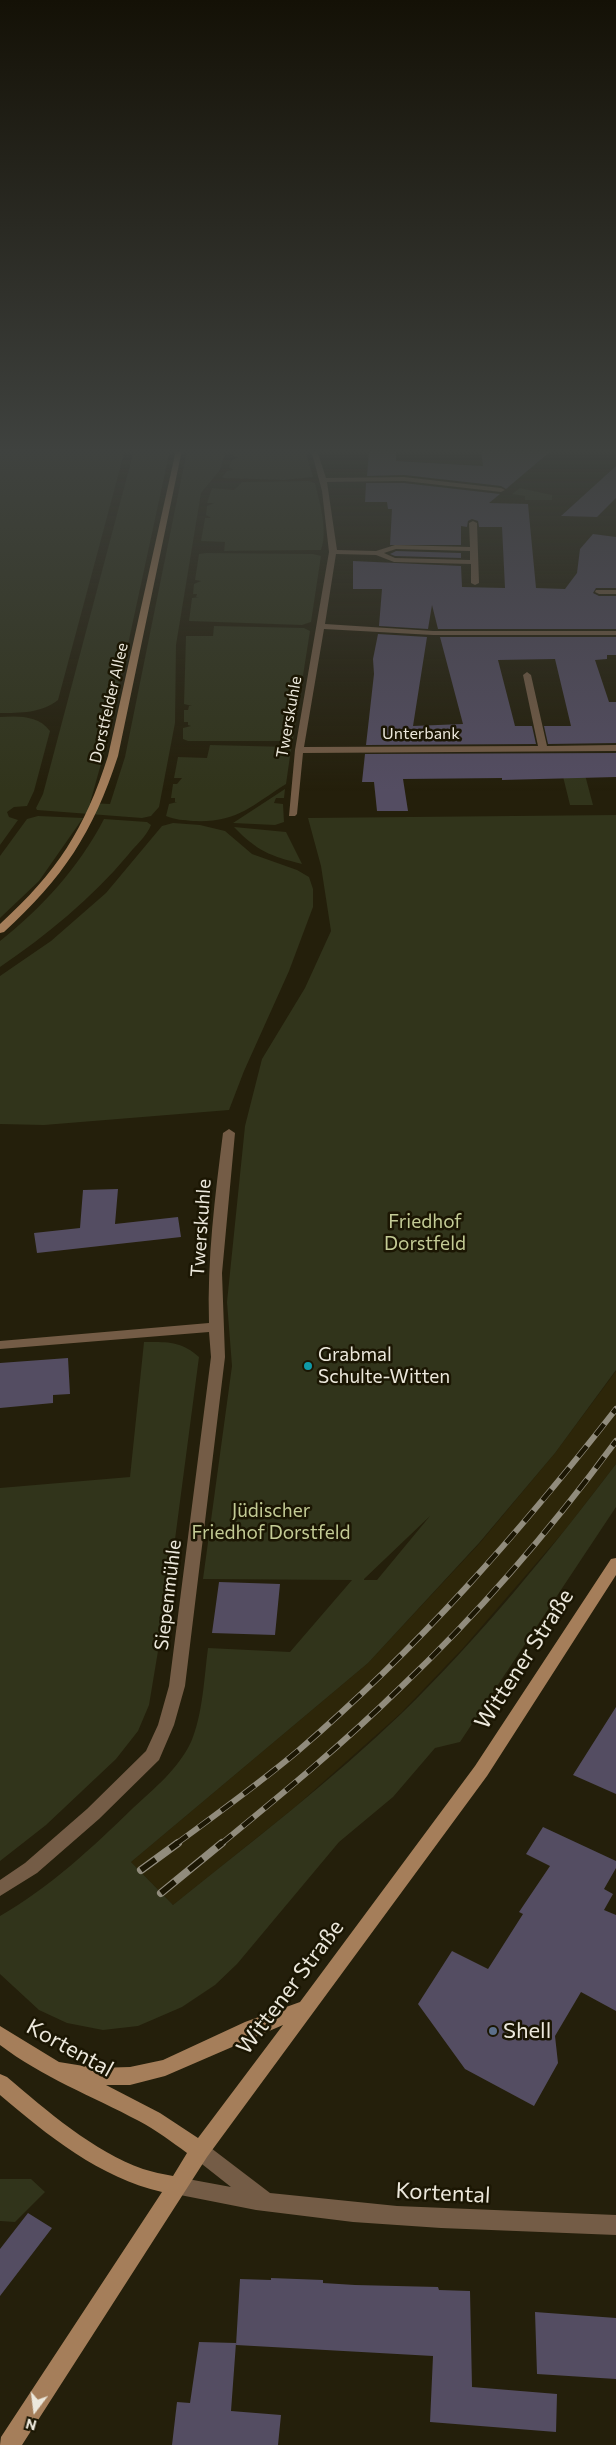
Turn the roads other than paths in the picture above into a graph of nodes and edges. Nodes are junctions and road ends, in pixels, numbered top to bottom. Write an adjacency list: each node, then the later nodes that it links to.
1 (154, 564): 14 (main road, Dorstfelder Allee)
2 (331, 564): 7 (street, Twerskuhle)
3 (475, 564): 4 (street)
4 (475, 583)
5 (599, 592): 6 (street)
6 (616, 592)
7 (322, 626): 8 (street); 12 (street, Twerskuhle)
8 (616, 633)
9 (527, 675): 11 (street)
10 (616, 748): 11 (street, Unterbank)
11 (543, 749): 12 (street, Unterbank)
12 (299, 750): 13 (street, Twerskuhle)
13 (292, 814)
14 (0, 930)
15 (229, 1133): 16 (street, Twerskuhle)
16 (214, 1327): 17 (street); 19 (street, Siepenmühle)
17 (0, 1345)
18 (616, 1563): 20 (main road, Wittener Straße)
19 (0, 1889)
20 (306, 2008): 22 (main road); 24 (main road, Wittener Straße)
21 (0, 2034): 22 (main road, Kortental)
22 (54, 2070): 24 (main road, Kortental)
23 (0, 2083): 25 (main road, Kortental)
24 (200, 2151): 25 (main road, Wittener Straße); 26 (street, Kortental)
25 (177, 2186): 26 (street, Kortental); 28 (main road, Wittener Straße)
26 (267, 2202): 27 (street, Kortental)
27 (616, 2225)
28 (9, 2445)

